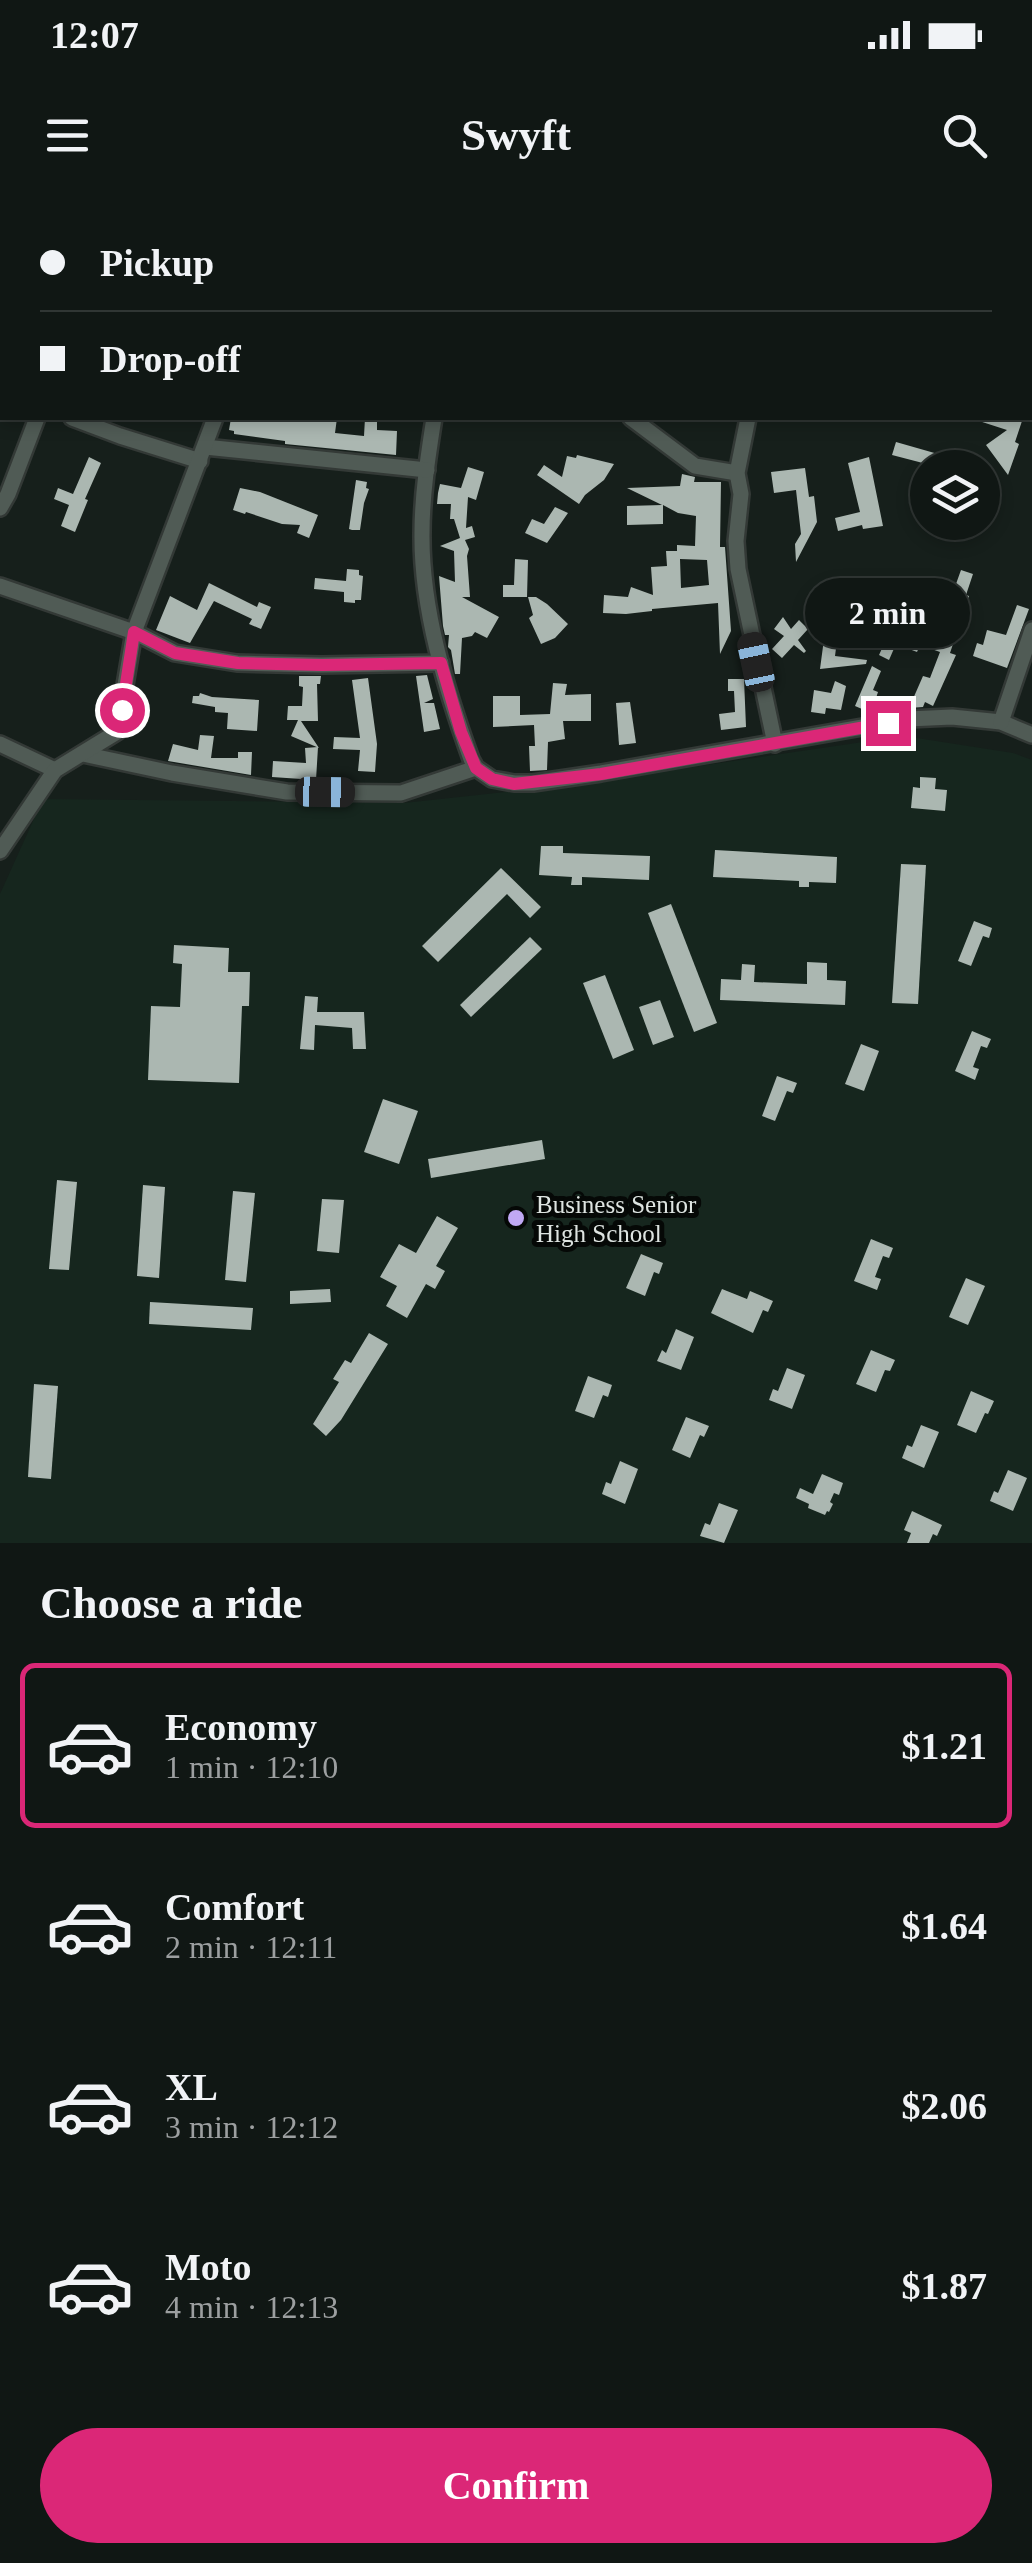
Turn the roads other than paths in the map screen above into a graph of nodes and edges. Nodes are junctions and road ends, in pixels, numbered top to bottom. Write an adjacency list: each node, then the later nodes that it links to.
1 (37, 420): 10 (street)
2 (77, 420): 7 (street)
3 (214, 420): 7 (street)
4 (434, 420): 8 (street)
5 (634, 420): 9 (street)
6 (748, 420): 9 (street)
7 (202, 454): 8 (street); 13 (street)
8 (426, 470): 14 (street)
9 (738, 473): 18 (street)
10 (0, 508)
11 (0, 586): 13 (street)
12 (1032, 630): 15 (street)
13 (134, 632): 14 (street); 19 (street)
14 (441, 663): 20 (street)
15 (1000, 722): 16 (street); 18 (street)
16 (1032, 734)
17 (0, 744): 21 (street)
18 (775, 744): 20 (street)
19 (82, 754): 20 (street); 21 (street)
20 (476, 768)
21 (55, 770): 22 (street)
22 (0, 851)

